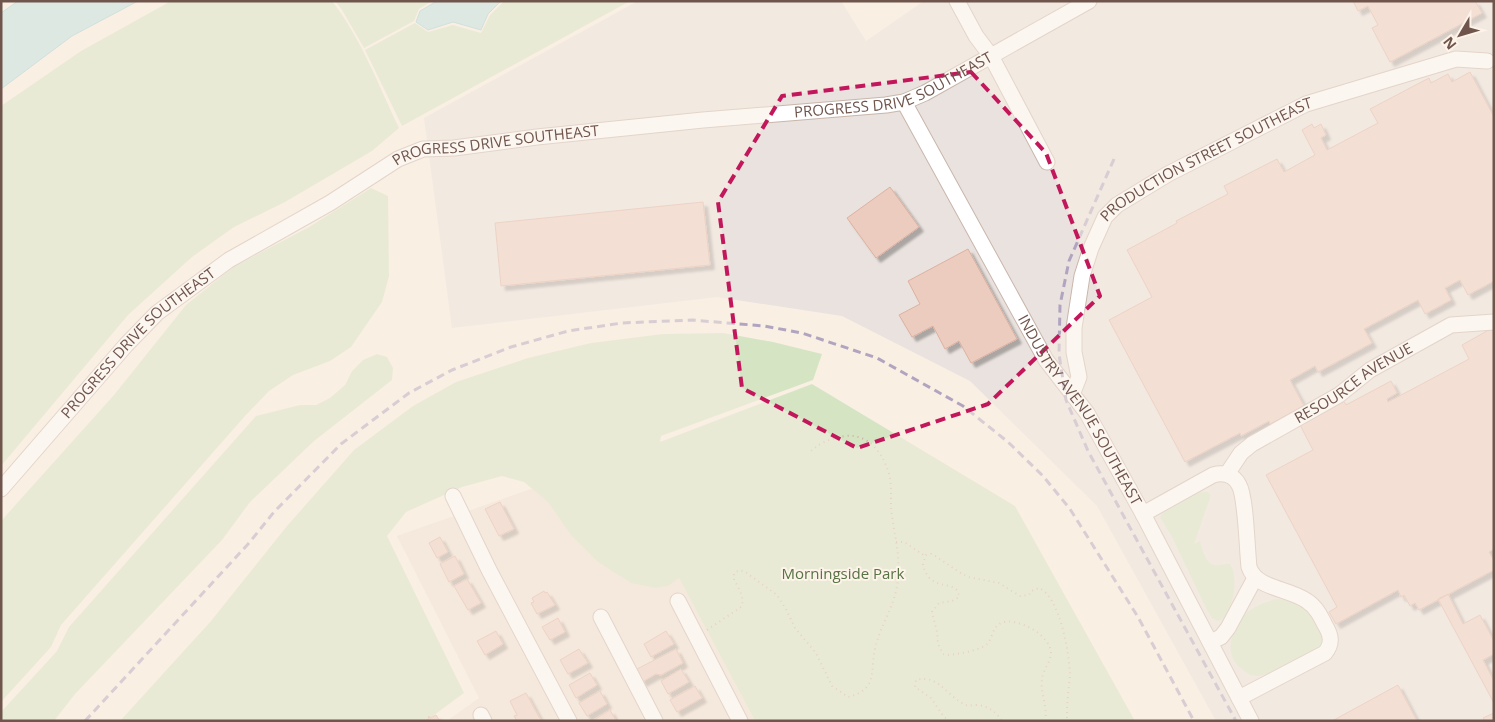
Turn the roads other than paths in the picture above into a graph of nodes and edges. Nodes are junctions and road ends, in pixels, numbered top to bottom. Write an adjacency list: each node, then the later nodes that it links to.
1 (957, 1): 3 (street)
2 (1089, 1): 3 (street, PROGRESS DRIVE SOUTHEAST)
3 (992, 56): 5 (street, PROGRESS DRIVE SOUTHEAST); 6 (street)
4 (1492, 63): 8 (street, PRODUCTION STREET SOUTHEAST)
5 (904, 102): 8 (street, INDUSTRY AVENUE SOUTHEAST); 10 (street, PROGRESS DRIVE SOUTHEAST)
6 (1047, 162)
7 (1494, 322): 9 (street, RESOURCE AVENUE)
8 (1072, 395): 12 (street, INDUSTRY AVENUE SOUTHEAST)
9 (1228, 474): 12 (street); 13 (street)
10 (1, 489)
11 (453, 496): 18 (street)
12 (1143, 514): 16 (street, INDUSTRY AVENUE SOUTHEAST)
13 (1255, 578): 16 (street); 17 (street)
14 (678, 601): 20 (street)
15 (601, 617): 19 (street)
16 (1210, 642): 17 (street, INDUSTRY AVENUE SOUTHEAST)
17 (1240, 698): 21 (street, INDUSTRY AVENUE SOUTHEAST)
18 (569, 721)
19 (655, 721)
20 (740, 721)
21 (1251, 721)

